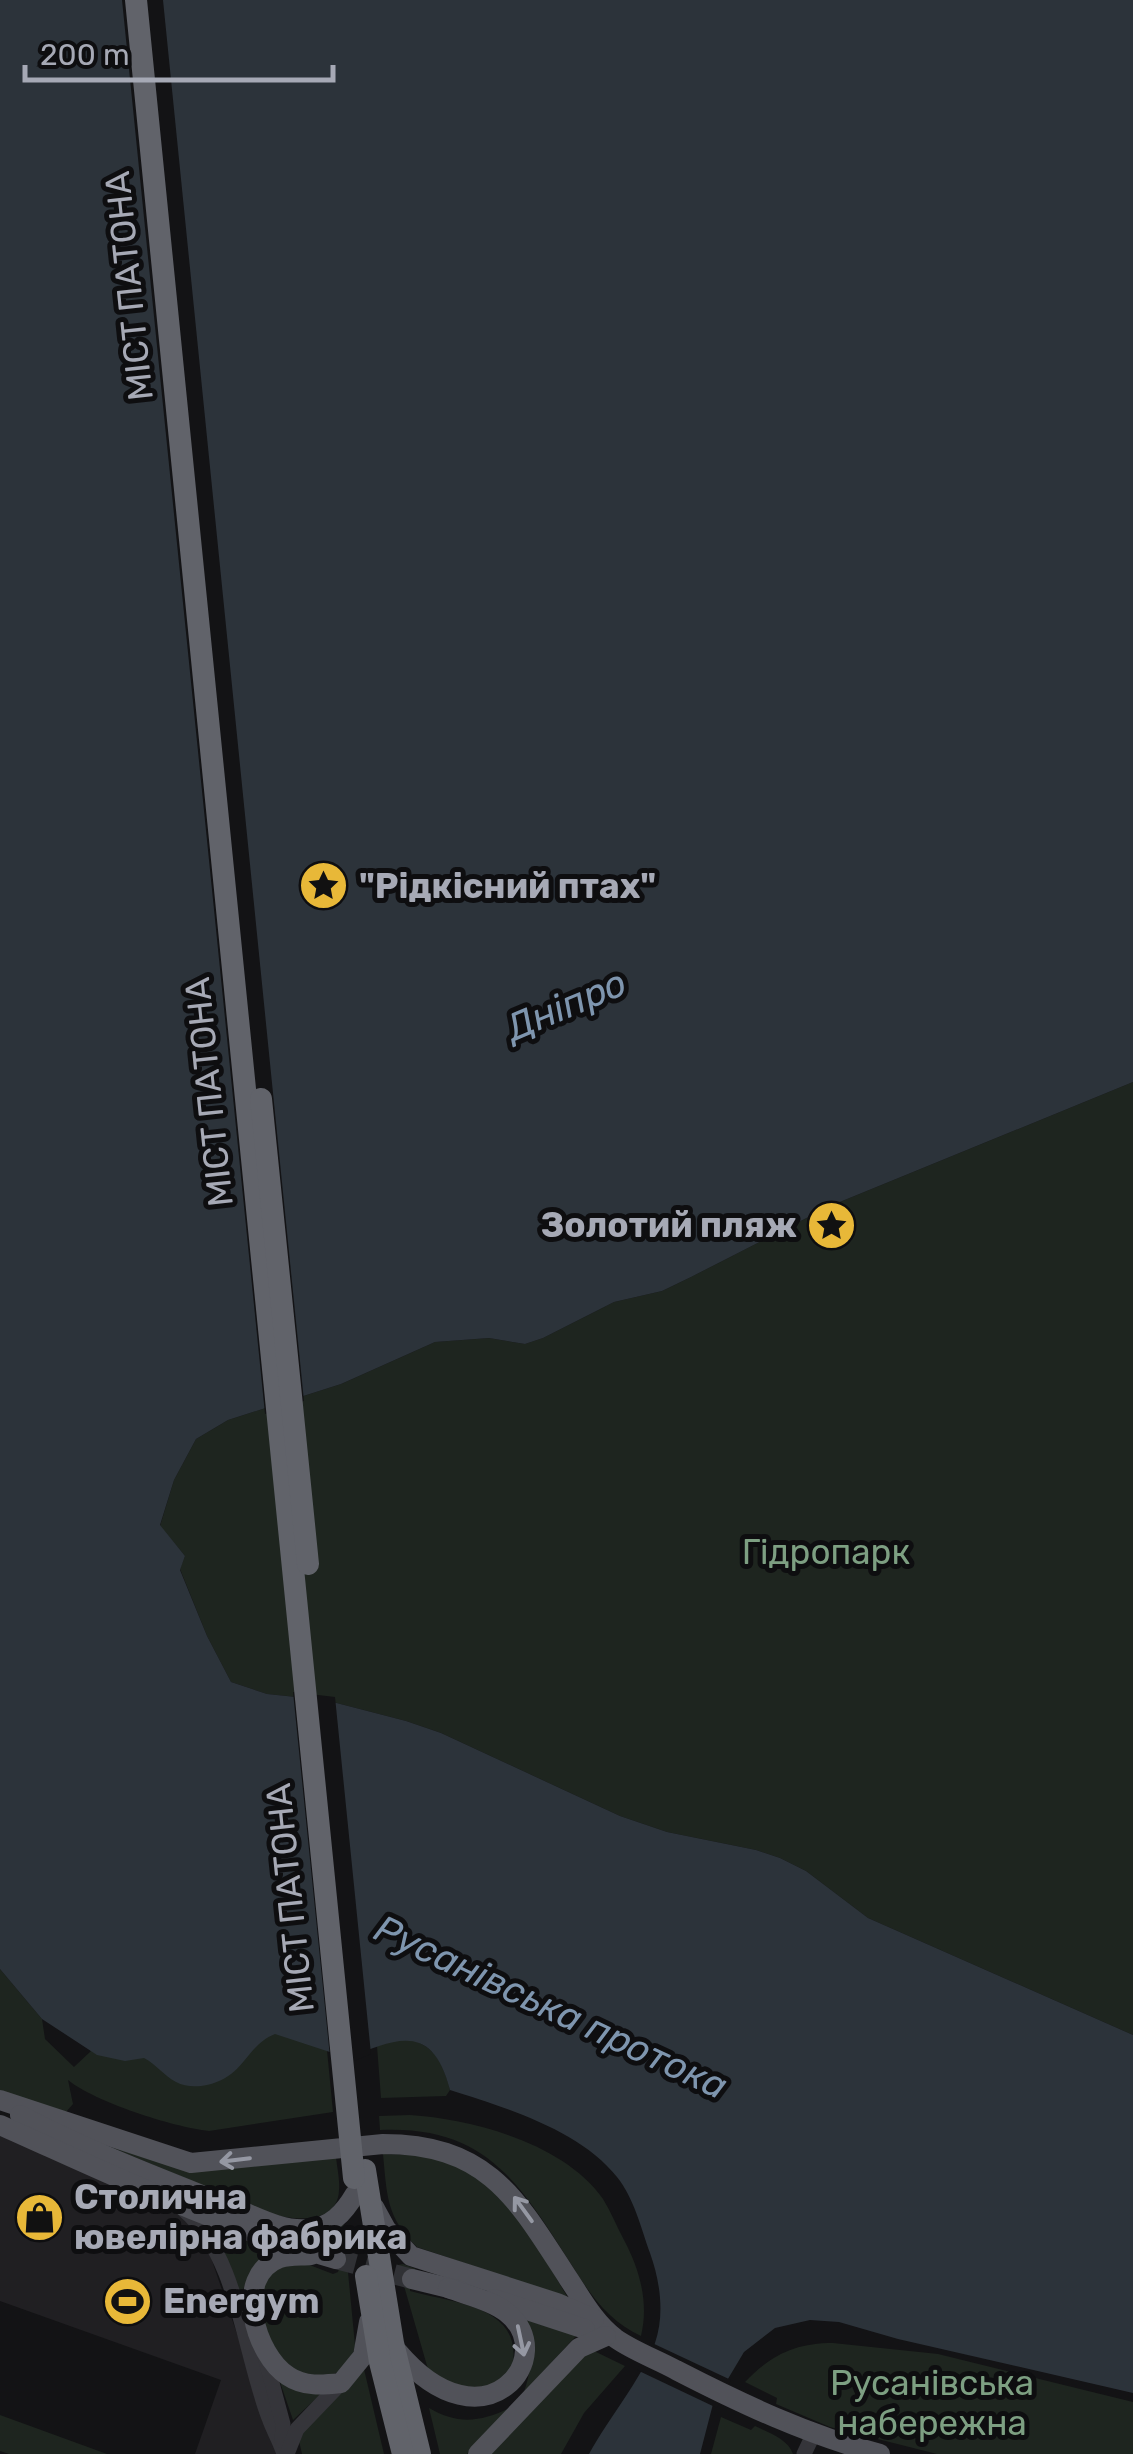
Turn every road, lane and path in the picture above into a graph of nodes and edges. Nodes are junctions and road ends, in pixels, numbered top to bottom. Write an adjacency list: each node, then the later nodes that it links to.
1 (136, 0): 5 (highway, МІСТ ПАТОНА, bridge)
2 (150, 0): 5 (highway, МІСТ ПАТОНА, bridge)
3 (0, 2102): 5 (main road); 10 (main road, one-way to 3)
4 (0, 2125): 6 (main road)
5 (360, 2184): 9 (highway); 10 (main road); 11 (highway)
6 (178, 2204): 12 (main road); 15 (street)
7 (412, 2278): 8 (main road)
8 (448, 2288): 10 (main road); 11 (main road, one-way to 11)
9 (370, 2306): 13 (main road); 16 (highway)
10 (610, 2334): 14 (main road); 18 (main road)
11 (393, 2344): 17 (highway)
12 (262, 2348): 13 (main road); 15 (street)
13 (341, 2383): 15 (street)
14 (809, 2444): 19 (main road)
15 (284, 2451)
16 (403, 2454)
17 (420, 2454)
18 (478, 2454)
19 (880, 2454)

